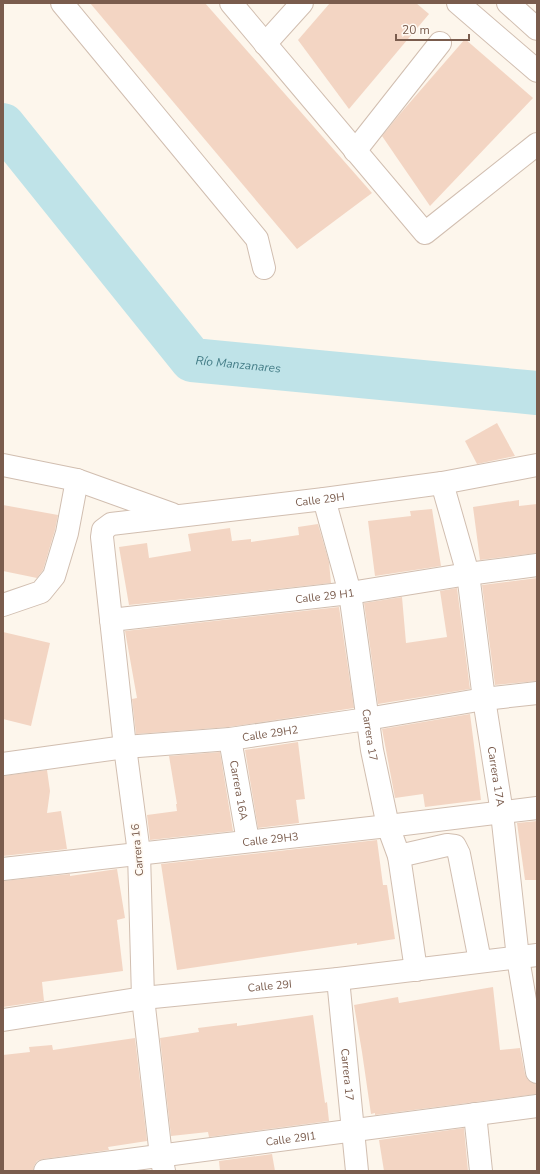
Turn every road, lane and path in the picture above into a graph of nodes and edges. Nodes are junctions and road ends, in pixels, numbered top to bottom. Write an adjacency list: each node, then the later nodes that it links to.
1 (62, 3): 12 (street)
2 (231, 3): 8 (street)
3 (302, 3): 8 (street)
4 (458, 3): 9 (street)
5 (508, 3): 6 (street)
6 (535, 24)
7 (440, 43): 11 (street)
8 (265, 44): 11 (street)
9 (537, 71)
10 (537, 144): 11 (street)
11 (355, 151)
12 (264, 268)
13 (3, 465): 15 (street)
14 (537, 465): 16 (street, Calle 29H)
15 (77, 480): 18 (street); 23 (street)
16 (442, 483): 17 (street, Calle 29H); 21 (street, Carrera 17A)
17 (324, 499): 18 (street, Calle 29H); 22 (street, Carrera 17)
18 (177, 516): 19 (street, Calle 29H)
19 (103, 530): 24 (street, Carrera 16)
20 (537, 565): 21 (street, Calle 29 H1)
21 (468, 574): 22 (street, Calle 29 H1); 26 (street, Carrera 17A)
22 (350, 593): 24 (street, Calle 29 H1); 27 (street, Carrera 17)
23 (3, 605)
24 (111, 620): 29 (street, Carrera 16)
25 (537, 693): 26 (street, Calle 29H2)
26 (484, 699): 27 (street, Calle 29H2); 32 (street, Carrera 17A)
27 (367, 719): 28 (street, Calle 29H2); 33 (street, Carrera 17)
28 (230, 739): 29 (street, Calle 29H2); 34 (street, Carrera 16A)
29 (125, 747): 30 (street, Calle 29H2); 35 (street, Carrera 16)
30 (3, 764)
31 (537, 808): 32 (street, Calle 29H3)
32 (502, 813): 33 (street, Calle 29H3); 38 (street, Carrera 17A)
33 (388, 826): 34 (street, Calle 29H3); 36 (street, Carrera 17)
34 (248, 841): 35 (street, Calle 29H3)
35 (138, 853): 37 (street, Calle 29H3); 42 (street, Carrera 16)
36 (399, 856): 39 (street); 40 (street, Carrera 17)
37 (3, 869)
38 (528, 956): 39 (street, Calle 29I); 44 (street, Carrera 17A)
39 (480, 961): 40 (street, Calle 29I)
40 (416, 970): 41 (street, Calle 29I)
41 (338, 979): 42 (street, Calle 29I); 47 (street, Carrera 17)
42 (143, 998): 43 (street, Calle 29I); 48 (street, Carrera 16)
43 (3, 1020)
44 (537, 1072)
45 (537, 1106): 46 (street, Calle 29I1)
46 (475, 1114): 47 (street, Calle 29I1); 51 (street)
47 (353, 1130): 48 (street, Calle 29I1); 50 (street, Carrera 17)
48 (162, 1163): 49 (street, Calle 29I1)
49 (45, 1171)
50 (357, 1171)
51 (481, 1171)

